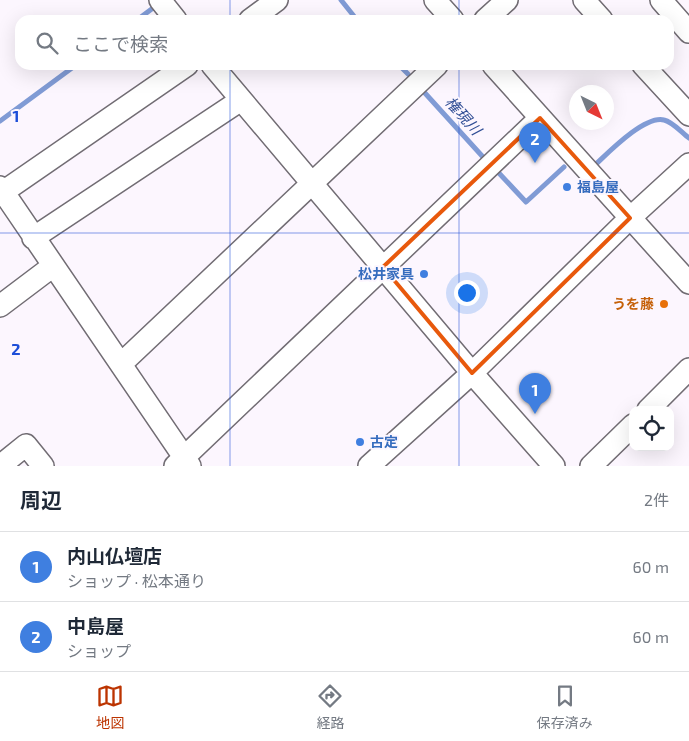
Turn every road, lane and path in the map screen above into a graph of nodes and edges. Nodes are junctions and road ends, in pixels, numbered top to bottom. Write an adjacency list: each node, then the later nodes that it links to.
1 (160, 0): 7 (street)
2 (277, 0): 8 (street)
3 (434, 0): 9 (street)
4 (508, 0): 10 (street)
5 (584, 0): 11 (street)
6 (661, 0): 12 (street)
7 (172, 15)
8 (257, 15)
9 (448, 15)
10 (492, 15)
11 (598, 15)
12 (689, 32)
13 (180, 70): 23 (street)
14 (216, 70): 18 (street)
15 (433, 70): 22 (street)
16 (497, 70): 20 (street)
17 (648, 70): 19 (street)
18 (241, 100): 22 (street); 25 (street)
19 (689, 115)
20 (540, 118): 24 (street); 27 (street)
21 (689, 164): 24 (street)
22 (313, 184): 27 (street); 30 (street)
23 (1, 191): 25 (street)
24 (630, 218): 28 (street); 32 (street)
25 (33, 238): 26 (street)
26 (53, 266): 29 (street); 30 (street)
27 (383, 267): 32 (street); 35 (street)
28 (689, 283)
29 (0, 306)
30 (121, 364): 35 (street)
31 (689, 369): 33 (street)
32 (472, 373): 38 (street); 39 (street)
33 (652, 406)
34 (629, 429): 40 (street)
35 (183, 463)
36 (0, 466): 37 (street)
37 (43, 466)
38 (369, 466)
39 (554, 466)
40 (591, 466)

